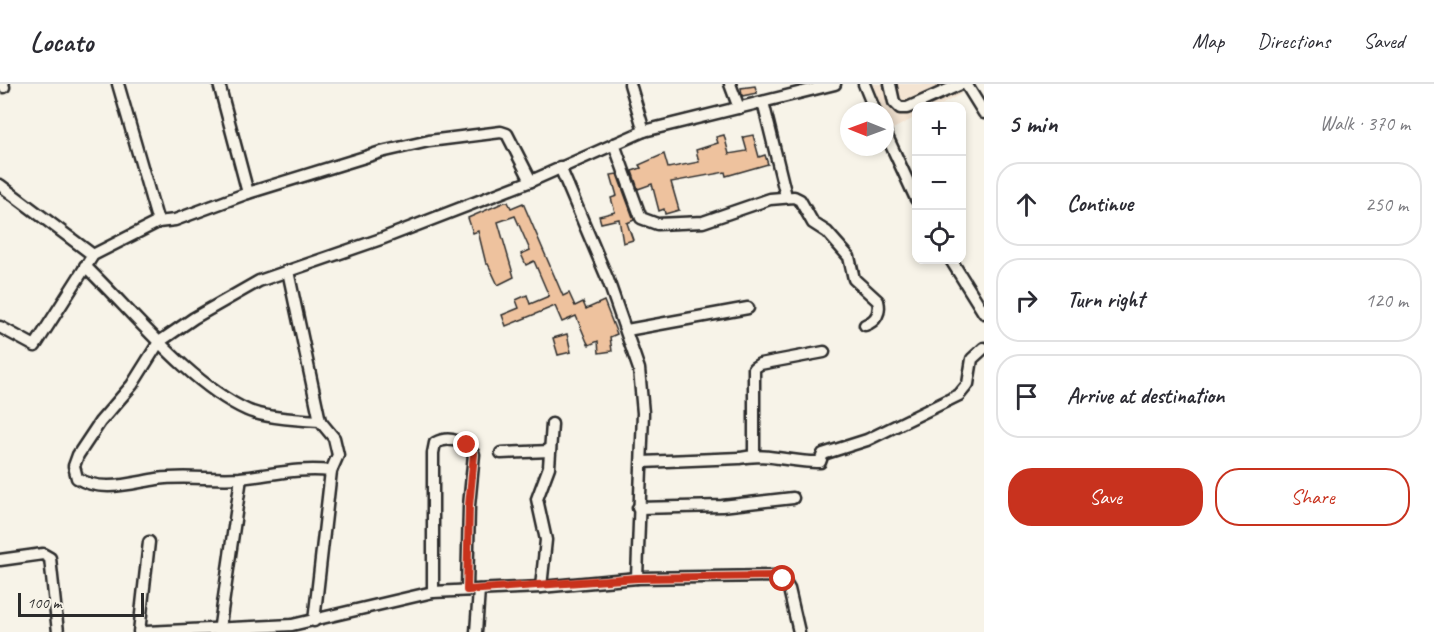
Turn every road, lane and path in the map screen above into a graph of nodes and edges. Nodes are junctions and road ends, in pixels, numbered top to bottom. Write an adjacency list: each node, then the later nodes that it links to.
1 (117, 84): 25 (street)
2 (221, 84): 23 (street)
3 (630, 84): 16 (street)
4 (730, 84): 14 (street)
5 (835, 84): 11 (street)
6 (864, 84): 13 (street)
7 (890, 84): 10 (street)
8 (961, 84): 10 (street)
9 (966, 84): 15 (street)
10 (940, 88)
11 (795, 89): 12 (street)
12 (764, 102): 14 (street); 24 (street)
13 (872, 102)
14 (739, 108): 16 (street)
15 (984, 113)
16 (645, 131): 17 (street)
17 (614, 144): 19 (street); 24 (street)
18 (894, 151): 22 (street)
19 (560, 167): 20 (street); 34 (street)
20 (531, 181): 23 (street); 29 (street)
21 (0, 185): 26 (street)
22 (912, 190)
23 (248, 193): 25 (street)
24 (786, 196): 32 (street)
25 (158, 222): 26 (street)
26 (93, 255): 28 (street)
27 (953, 264): 31 (street)
28 (85, 266): 33 (street); 35 (street)
29 (288, 271): 35 (street); 38 (street)
30 (748, 308): 34 (street)
31 (984, 313)
32 (865, 324)
33 (0, 327)
34 (627, 330): 43 (street)
35 (159, 342): 38 (street); 45 (street)
36 (984, 348): 42 (street)
37 (824, 352): 42 (street)
38 (320, 421): 44 (street)
39 (552, 424): 40 (street)
40 (550, 451): 41 (street); 51 (street)
41 (501, 453)
42 (754, 455): 43 (street)
43 (642, 462): 47 (street)
44 (331, 471): 45 (street); 55 (street)
45 (241, 478): 56 (street)
46 (793, 498): 47 (street)
47 (638, 508): 50 (street)
48 (149, 542): 58 (street)
49 (0, 560): 57 (street)
50 (637, 578): 51 (street); 61 (street)
51 (541, 587): 53 (street)
52 (467, 590): 53 (street); 54 (street); 54 (street)
53 (479, 590): 60 (street)
54 (433, 592): 55 (street)
55 (314, 621): 56 (street)
56 (220, 631): 59 (street)
57 (58, 632)
58 (139, 632)
59 (146, 632)
60 (476, 632)
61 (799, 632)

